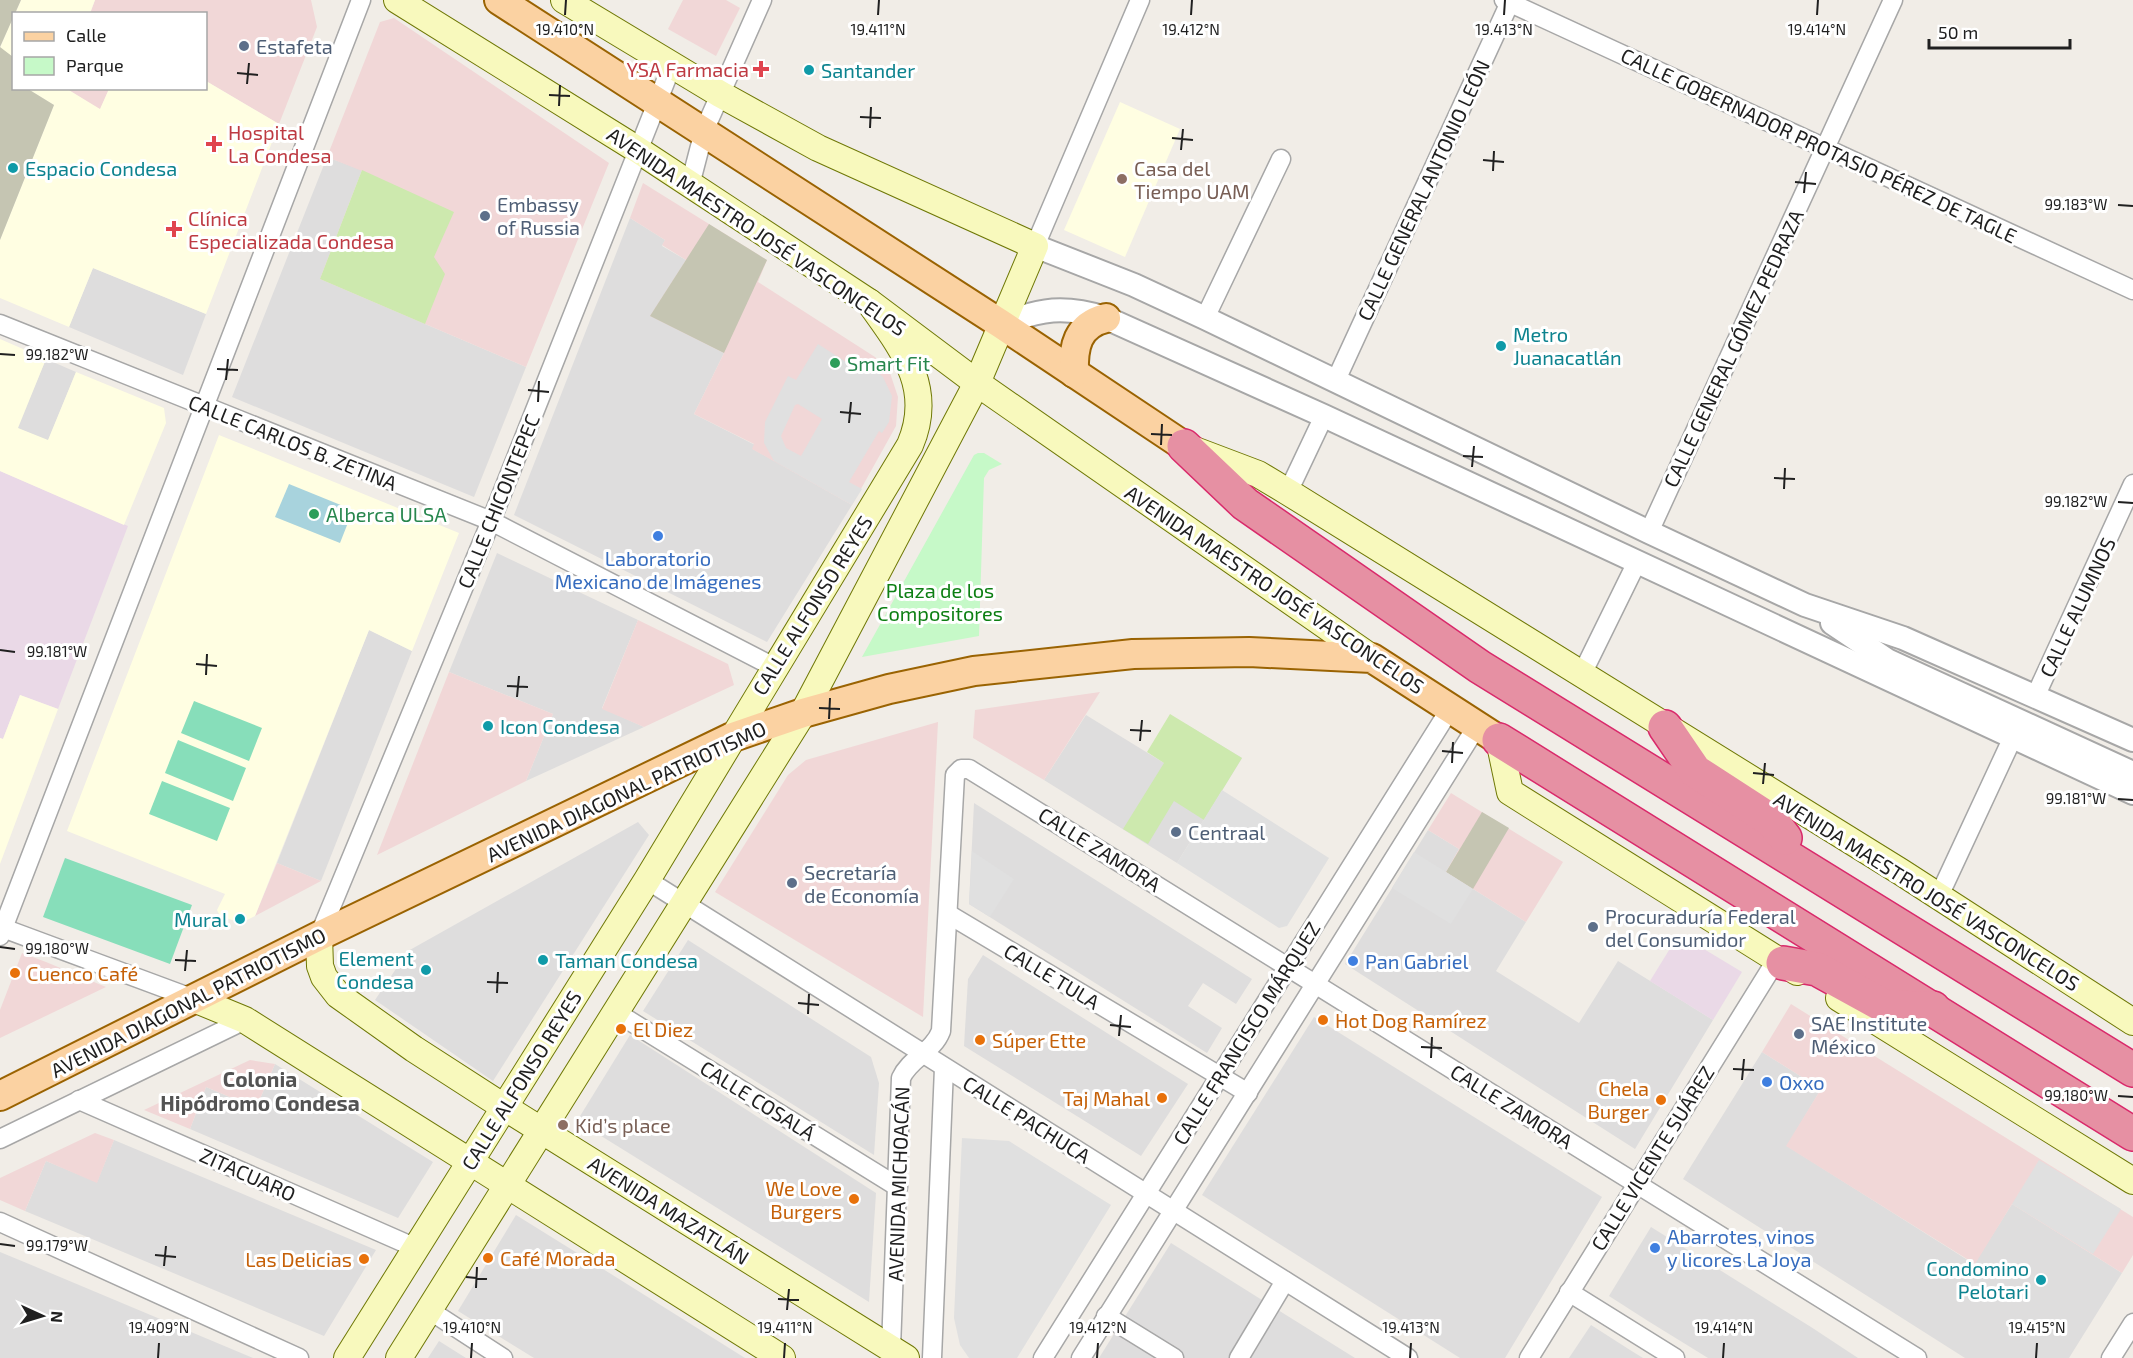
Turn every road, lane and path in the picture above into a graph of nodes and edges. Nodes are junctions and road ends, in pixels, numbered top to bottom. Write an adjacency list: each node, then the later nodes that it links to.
1 (361, 0): 27 (street)
2 (397, 0): 14 (main road, AVENIDA MAESTRO JOSÉ VASCONCELOS)
3 (499, 0): 11 (main road, AVENIDA MAESTRO JOSÉ VASCONCELOS)
4 (564, 0): 9 (main road)
5 (762, 0): 10 (street)
6 (1140, 0): 17 (street)
7 (1893, 0): 13 (street, CALLE GENERAL GÓMEZ PEDRAZA)
8 (1508, 1): 13 (street, CALLE GOBERNADOR PROTASIO PÉREZ DE TAGLE); 25 (street, CALLE GENERAL ANTONIO LEÓN)
9 (672, 65): 10 (main road); 11 (street, CALLE CHICONTEPEC)
10 (720, 94): 12 (street); 17 (main road)
11 (657, 100): 12 (main road, AVENIDA MAESTRO JOSÉ VASCONCELOS); 14 (street, CALLE CHICONTEPEC)
12 (704, 131): 16 (street); 23 (main road, AVENIDA MAESTRO JOSÉ VASCONCELOS)
13 (1824, 148): 18 (street, CALLE GOBERNADOR PROTASIO PÉREZ DE TAGLE); 33 (street, CALLE GENERAL GÓMEZ PEDRAZA)
14 (638, 150): 16 (main road, AVENIDA MAESTRO JOSÉ VASCONCELOS); 32 (street, CALLE CHICONTEPEC)
15 (1281, 159): 21 (street)
16 (690, 185): 19 (main road, AVENIDA MAESTRO JOSÉ VASCONCELOS)
17 (1035, 246): 21 (street); 23 (main road, CALLE ALFONSO REYES)
18 (2133, 290)
19 (869, 302): 26 (main road, AVENIDA MAESTRO JOSÉ VASCONCELOS); 37 (main road, CALLE ALFONSO REYES)
20 (1106, 318): 23 (street); 24 (main road); 28 (street)
21 (1205, 318): 25 (street)
22 (0, 324): 27 (street, CALLE CARLOS B. ZETINA)
23 (1002, 324): 24 (main road, AVENIDA MAESTRO JOSÉ VASCONCELOS); 26 (main road, CALLE ALFONSO REYES)
24 (1074, 373): 29 (main road, AVENIDA MAESTRO JOSÉ VASCONCELOS)
25 (1336, 380): 33 (street)
26 (977, 383): 36 (main road, AVENIDA MAESTRO JOSÉ VASCONCELOS); 41 (main road, CALLE ALFONSO REYES)
27 (204, 406): 32 (street, CALLE CARLOS B. ZETINA); 55 (street)
28 (1324, 416): 31 (street); 34 (street)
29 (1184, 446): 31 (main road, AVENIDA MAESTRO JOSÉ VASCONCELOS); 50 (highway)
30 (2133, 484): 39 (street, CALLE ALUMNOS)
31 (1288, 492): 38 (main road, AVENIDA MAESTRO JOSÉ VASCONCELOS)
32 (491, 521): 37 (street, CALLE CARLOS B. ZETINA); 56 (street, CALLE CHICONTEPEC)
33 (1649, 532): 35 (street)
34 (1637, 562): 38 (street); 44 (street)
35 (1805, 605): 39 (street); 47 (street)
36 (1372, 658): 40 (main road, AVENIDA MAESTRO JOSÉ VASCONCELOS); 41 (main road, AVENIDA DIAGONAL PATRIOTISMO)
37 (774, 667): 45 (main road, CALLE ALFONSO REYES)
38 (1582, 674): 42 (main road, AVENIDA MAESTRO JOSÉ VASCONCELOS)
39 (2035, 697): 46 (street)
40 (1450, 709): 43 (main road, AVENIDA MAESTRO JOSÉ VASCONCELOS); 58 (street, CALLE FRANCISCO MÁRQUEZ)
41 (803, 713): 45 (main road, AVENIDA DIAGONAL PATRIOTISMO); 53 (main road, CALLE ALFONSO REYES)
42 (1665, 726): 50 (highway); 52 (main road, AVENIDA MAESTRO JOSÉ VASCONCELOS)
43 (1488, 733): 57 (main road); 59 (street, CALLE FRANCISCO MÁRQUEZ); 61 (highway)
44 (2013, 737): 49 (street); 52 (street)
45 (730, 738): 51 (main road, CALLE ALFONSO REYES); 56 (main road, AVENIDA DIAGONAL PATRIOTISMO)
46 (2133, 740)
47 (2133, 773)
48 (955, 775): 54 (street, AVENIDA MICHOACÁN); 58 (street, CALLE ZAMORA)
49 (2133, 793)
50 (1810, 870): 67 (highway)
51 (646, 880): 53 (street, CALLE PACHUCA); 72 (main road, CALLE ALFONSO REYES)
52 (1939, 896): 64 (main road, AVENIDA MAESTRO JOSÉ VASCONCELOS)
53 (685, 904): 62 (main road, CALLE ALFONSO REYES); 65 (street, CALLE PACHUCA)
54 (948, 914): 65 (street, AVENIDA MICHOACÁN); 68 (street, CALLE TULA)
55 (1, 930): 60 (street)
56 (319, 936): 60 (main road, AVENIDA DIAGONAL PATRIOTISMO); 72 (main road, AVENIDA MAZATLÁN)
57 (1780, 961): 61 (highway); 77 (main road); 78 (street, CALLE VICENTE SUÁREZ)
58 (1288, 966): 59 (street, CALLE ZAMORA); 68 (street, CALLE FRANCISCO MÁRQUEZ)
59 (1316, 983): 69 (street, CALLE FRANCISCO MÁRQUEZ); 78 (street, CALLE ZAMORA)
60 (194, 999): 63 (main road); 70 (main road, AVENIDA DIAGONAL PATRIOTISMO)
61 (1934, 1008): 74 (highway)
62 (617, 1013): 73 (main road, CALLE ALFONSO REYES); 80 (street, CALLE COSALÁ)
63 (245, 1020): 71 (street); 76 (main road)
64 (2133, 1022)
65 (924, 1054): 66 (street, CALLE PACHUCA); 80 (street, AVENIDA MICHOACÁN)
66 (944, 1068): 81 (street, CALLE PACHUCA); 96 (street, AVENIDA MICHOACÁN)
67 (2133, 1070)
68 (1219, 1076): 69 (street, CALLE TULA); 81 (street, CALLE FRANCISCO MÁRQUEZ)
69 (1248, 1093): 82 (street, CALLE FRANCISCO MÁRQUEZ)
70 (0, 1096)
71 (79, 1100): 75 (street); 84 (street, ZITACUARO)
72 (504, 1107): 73 (main road, AVENIDA MAZATLÁN); 76 (main road, CALLE ALFONSO REYES)
73 (542, 1130): 79 (main road, CALLE ALFONSO REYES); 90 (main road, AVENIDA MAZATLÁN)
74 (2133, 1134)
75 (0, 1139)
76 (470, 1161): 79 (main road); 84 (main road, CALLE ALFONSO REYES)
77 (2133, 1181)
78 (1637, 1183): 86 (street, CALLE VICENTE SUÁREZ); 104 (street, CALLE ZAMORA)
79 (508, 1185): 87 (main road, CALLE ALFONSO REYES); 95 (main road)
80 (898, 1187): 90 (street, AVENIDA MICHOACÁN)
81 (1146, 1194): 82 (street, CALLE PACHUCA); 97 (street, CALLE FRANCISCO MÁRQUEZ)
82 (1173, 1211): 85 (street, CALLE PACHUCA); 88 (street, CALLE FRANCISCO MÁRQUEZ)
83 (0, 1222): 91 (street)
84 (416, 1248): 92 (main road, CALLE ALFONSO REYES)
85 (1285, 1281): 100 (street); 101 (street, CALLE PACHUCA)
86 (1569, 1292): 102 (street, CALLE VICENTE SUÁREZ); 103 (street)
87 (429, 1310): 93 (main road, CALLE ALFONSO REYES); 94 (street)
88 (1106, 1316): 98 (street, CALLE FRANCISCO MÁRQUEZ); 99 (street)
89 (2133, 1323): 105 (street)
90 (896, 1355)
91 (299, 1358)
92 (347, 1358)
93 (399, 1358)
94 (503, 1358)
95 (782, 1358)
96 (932, 1358)
97 (1043, 1358)
98 (1081, 1358)
99 (1173, 1358)
100 (1239, 1358)
101 (1408, 1358)
102 (1528, 1358)
103 (1675, 1358)
104 (1917, 1358)
105 (2111, 1358)

